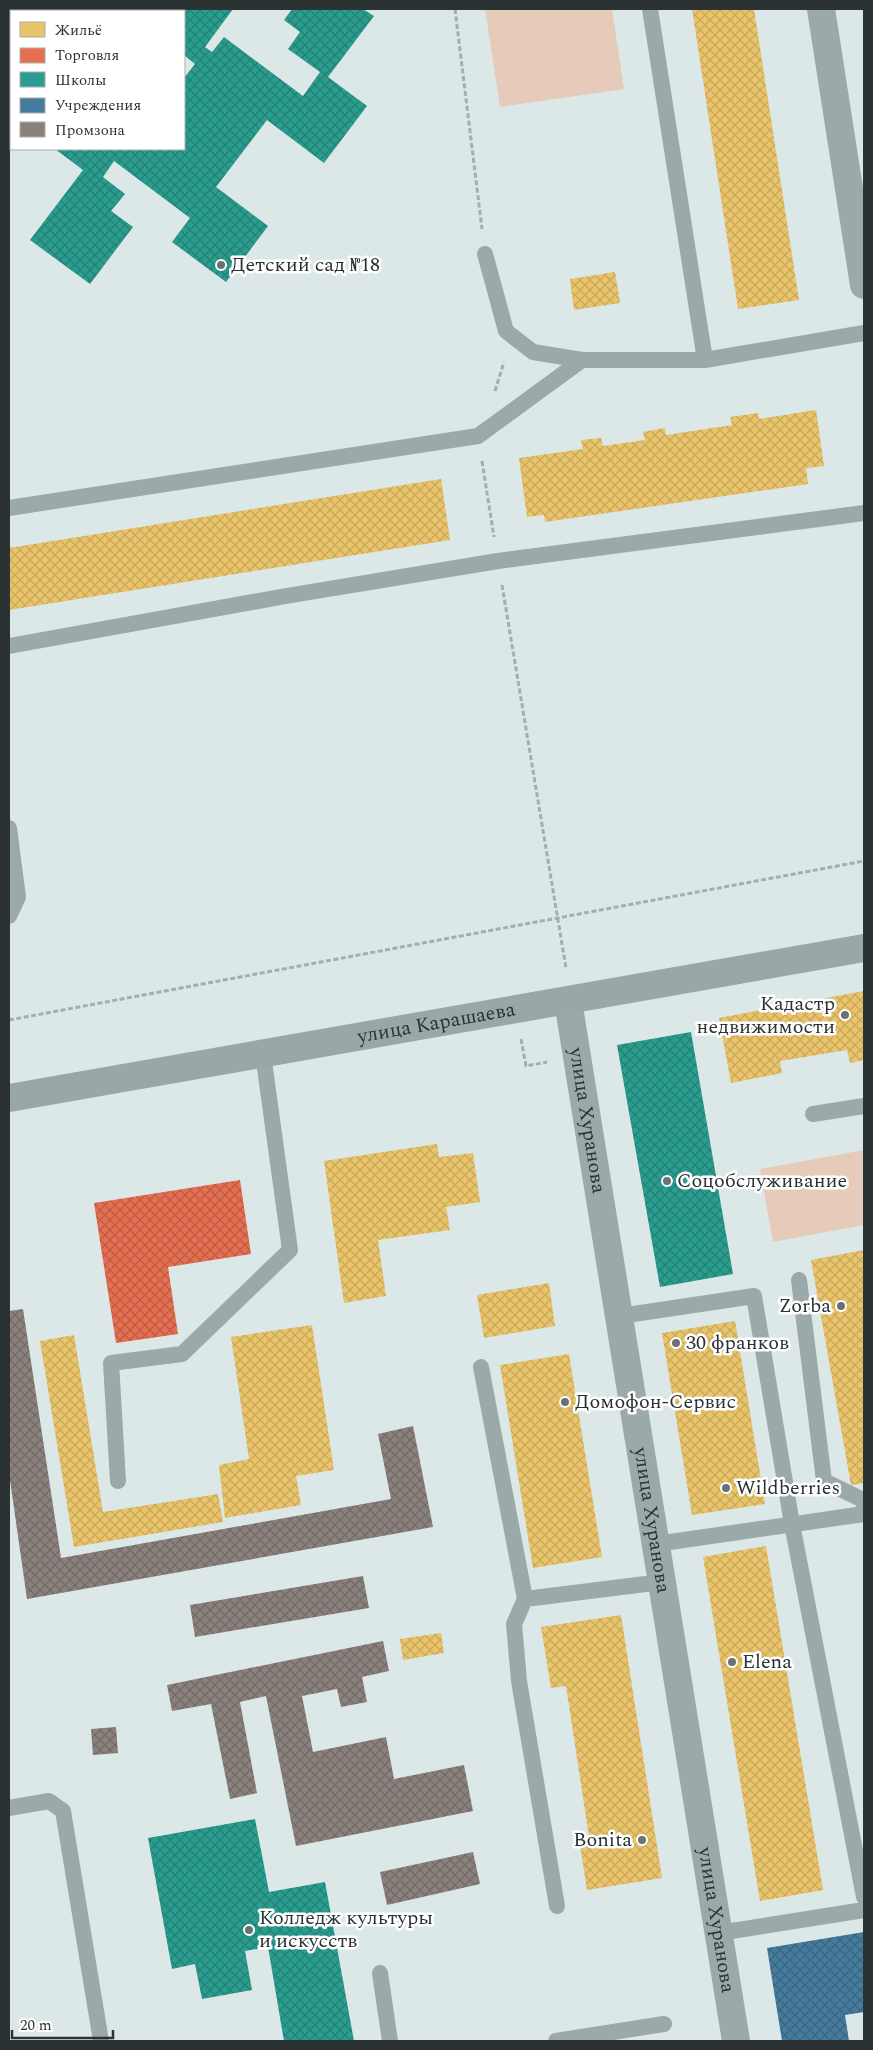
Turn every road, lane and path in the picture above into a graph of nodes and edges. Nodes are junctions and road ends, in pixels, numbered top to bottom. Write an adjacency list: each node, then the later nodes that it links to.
1 (455, 9): 4 (path)
2 (650, 9): 8 (lane)
3 (821, 9): 5 (street)
4 (485, 254): 7 (lane)
5 (864, 285)
6 (864, 333): 8 (lane)
7 (582, 360): 8 (lane); 9 (lane)
8 (705, 360)
9 (9, 508)
10 (864, 513): 11 (lane)
11 (498, 561): 12 (lane); 16 (path)
12 (9, 646)
13 (9, 828): 15 (lane)
14 (864, 861): 16 (path)
15 (9, 916)
16 (558, 918): 18 (path); 20 (path)
17 (864, 948): 19 (street, улица Карашаева)
18 (567, 972)
19 (568, 1001): 22 (street, улица Карашаева); 28 (street, улица Хуранова)
20 (9, 1020)
21 (520, 1037): 23 (path)
22 (263, 1054): 24 (street, улица Карашаева); 30 (lane)
23 (553, 1061)
24 (9, 1098)
25 (864, 1106): 26 (lane)
26 (812, 1114)
27 (799, 1280): 31 (lane)
28 (620, 1316): 33 (lane); 34 (street, улица Хуранова)
29 (481, 1367): 36 (lane)
30 (118, 1481)
31 (864, 1504)
32 (864, 1514): 33 (lane)
33 (792, 1524): 34 (lane); 38 (lane)
34 (656, 1544): 35 (street, улица Хуранова)
35 (662, 1582): 36 (lane); 41 (street, улица Хуранова)
36 (525, 1599): 39 (lane)
37 (9, 1808): 44 (lane)
38 (864, 1897)
39 (557, 1906)
40 (864, 1910): 41 (lane)
41 (719, 1933): 47 (street, улица Хуранова)
42 (380, 1972): 45 (lane)
43 (664, 2024): 46 (lane)
44 (101, 2041)
45 (390, 2041)
46 (556, 2041)
47 (736, 2041)

